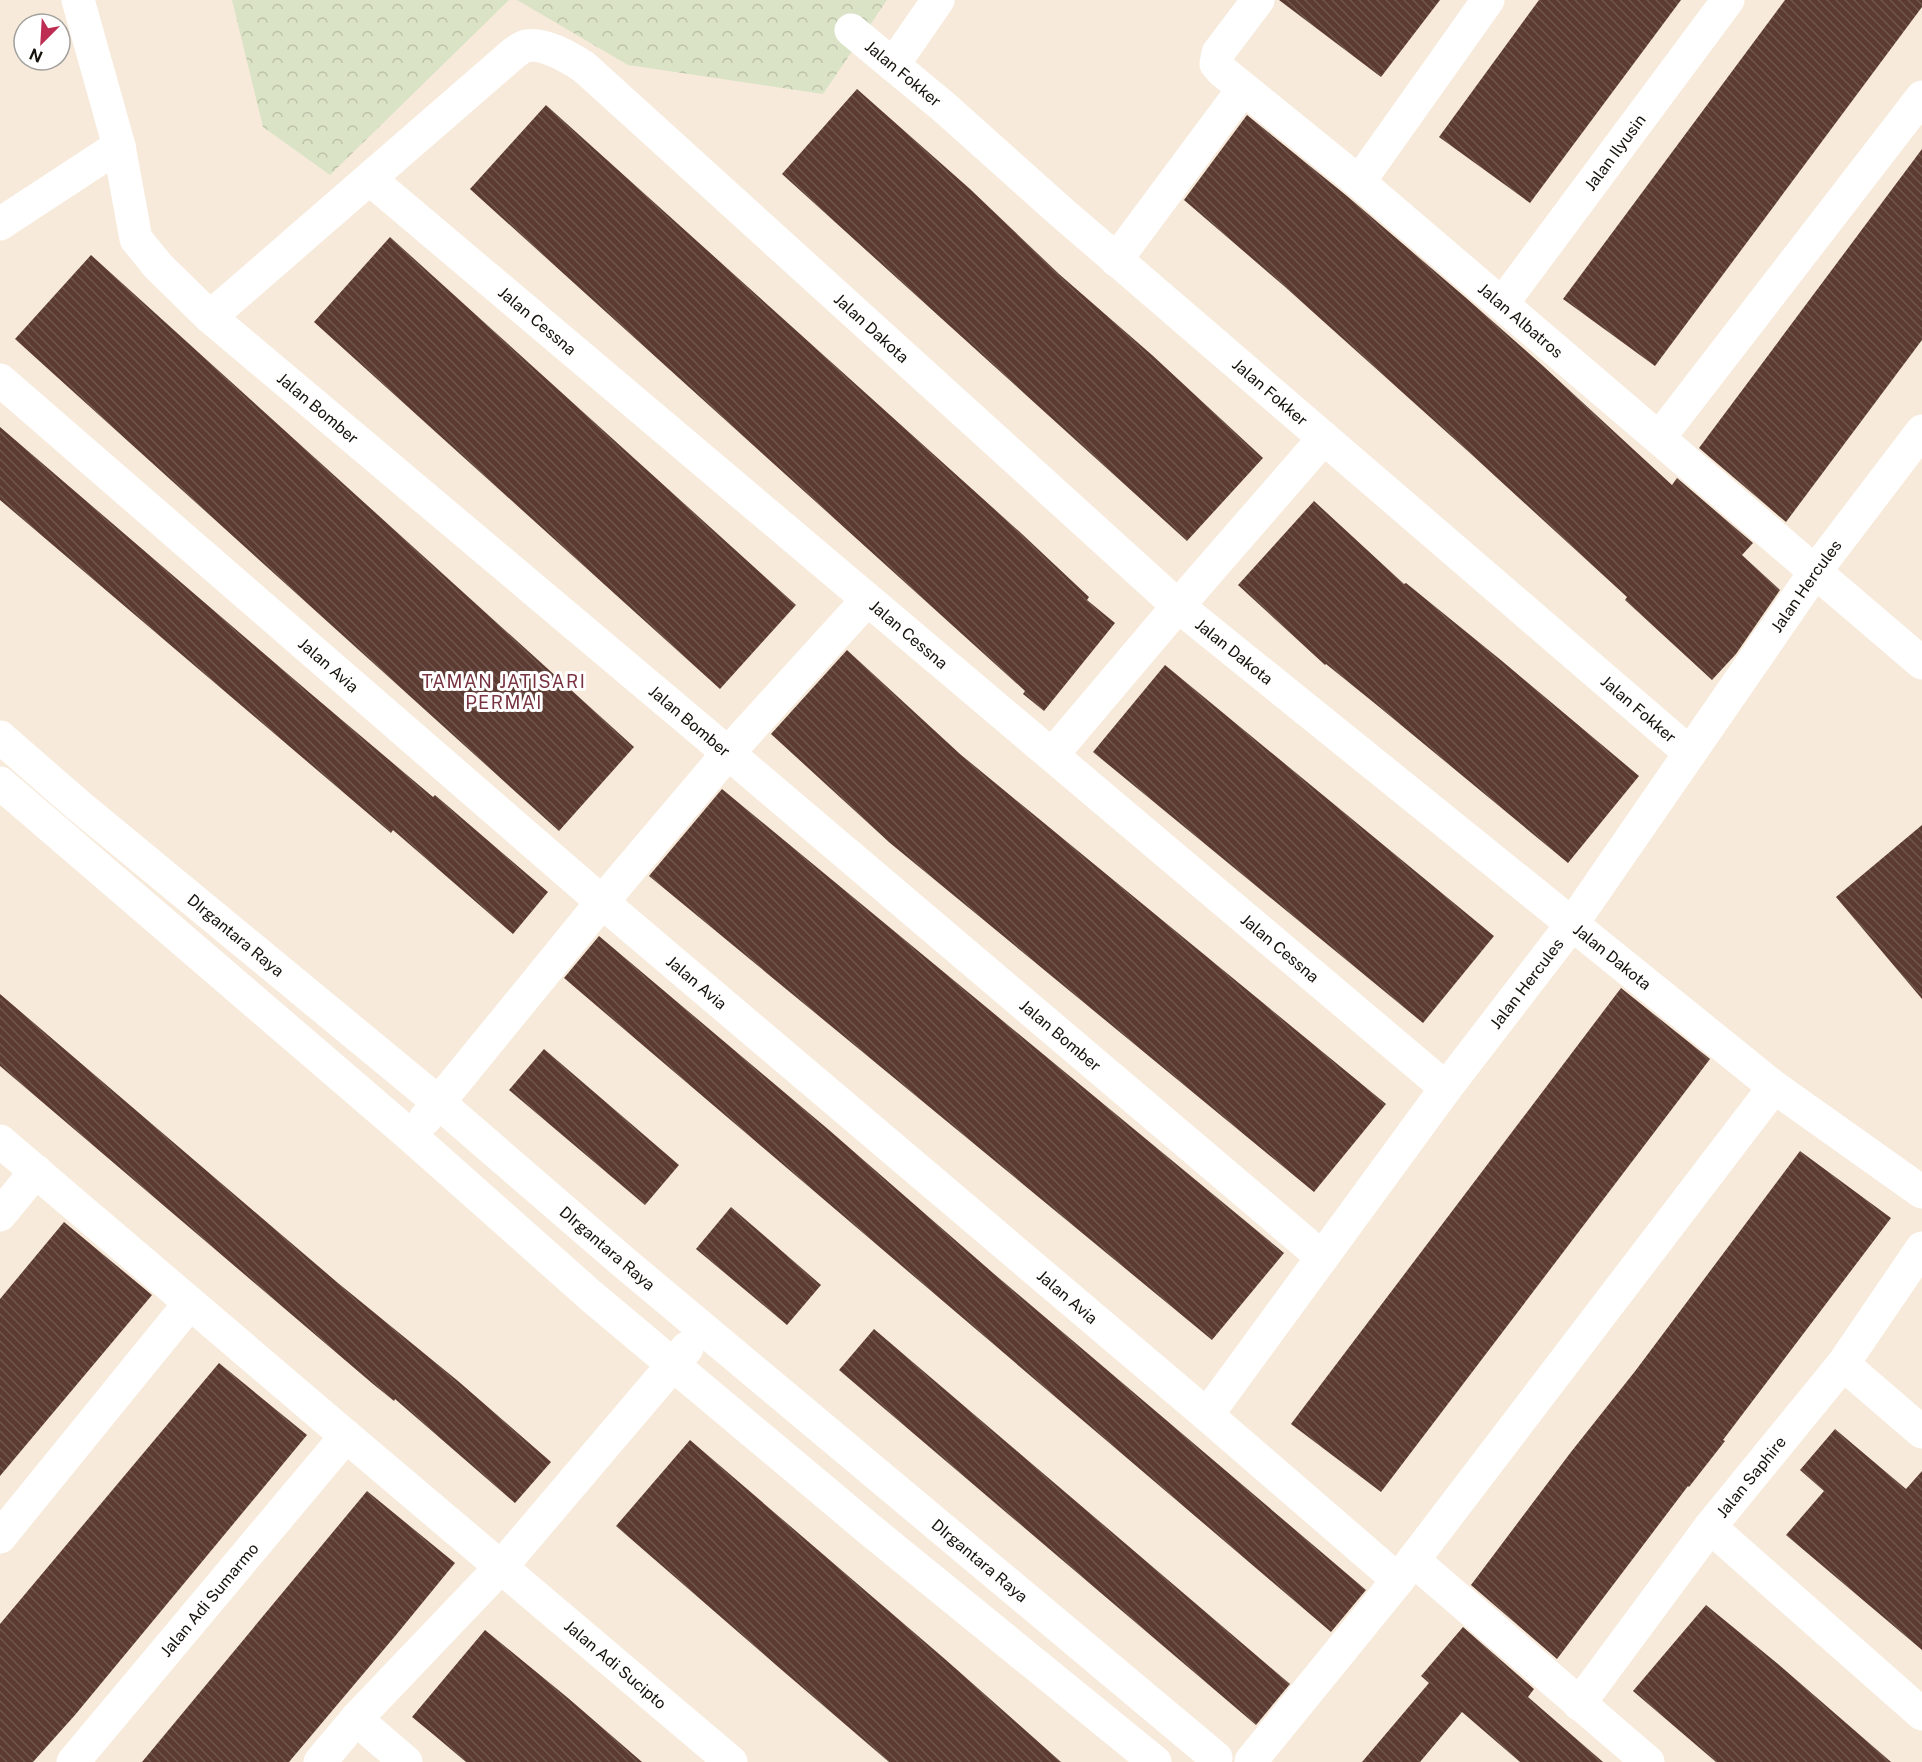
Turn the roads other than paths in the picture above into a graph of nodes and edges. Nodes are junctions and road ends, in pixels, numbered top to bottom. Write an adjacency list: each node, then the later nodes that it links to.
1 (78, 0): 10 (street, Jalan Bomber)
2 (938, 0): 7 (street)
3 (1258, 0): 8 (street)
4 (1488, 0): 12 (street)
5 (1728, 0): 15 (street, Jalan Ilyusin)
6 (851, 30): 7 (street, Jalan Fokker)
7 (893, 65): 14 (street, Jalan Fokker)
8 (1232, 80): 12 (street, Jalan Albatros); 14 (street)
9 (1922, 97): 20 (street)
10 (119, 146): 13 (street); 16 (street, Jalan Bomber)
11 (371, 180): 16 (street); 22 (street, Jalan Cessna); 23 (street, Jalan Dakota)
12 (1359, 182): 15 (street, Jalan Albatros)
13 (0, 224)
14 (1116, 260): 19 (street, Jalan Fokker)
15 (1502, 304): 20 (street, Jalan Albatros)
16 (210, 317): 26 (street, Jalan Bomber)
17 (0, 380): 32 (street, Jalan Avia)
18 (1922, 431): 21 (street, Jalan Hercules)
19 (1324, 438): 23 (street); 27 (street, Jalan Fokker)
20 (1659, 438): 21 (street, Jalan Albatros)
21 (1816, 572): 24 (street, Jalan Albatros); 27 (street, Jalan Hercules)
22 (867, 600): 26 (street); 28 (street, Jalan Cessna)
23 (1178, 606): 28 (street); 33 (street, Jalan Dakota)
24 (1922, 663)
25 (0, 736): 30 (street, DIrgantara Raya)
26 (728, 753): 32 (street); 43 (street, Jalan Bomber)
27 (1690, 753): 33 (street, Jalan Hercules)
28 (1052, 755): 35 (street, Jalan Cessna)
29 (0, 783): 31 (street)
30 (78, 805): 31 (street); 36 (street, DIrgantara Raya)
31 (56, 832): 37 (street)
32 (602, 902): 36 (street); 48 (street, Jalan Avia)
33 (1572, 924): 34 (street, Jalan Dakota); 35 (street, Jalan Hercules)
34 (1774, 1087): 40 (street, Jalan Dakota); 56 (street)
35 (1446, 1088): 43 (street, Jalan Hercules)
36 (438, 1102): 37 (street); 45 (street, DIrgantara Raya)
37 (412, 1137): 46 (street)
38 (0, 1141): 39 (street, Jalan Adi Sucipto)
39 (36, 1171): 41 (street); 44 (street, Jalan Adi Sucipto)
40 (1922, 1192)
41 (0, 1215)
42 (1922, 1248): 47 (street, Jalan Saphire)
43 (1322, 1257): 48 (street, Jalan Hercules)
44 (190, 1303): 50 (street, Jalan Adi Sucipto); 54 (street)
45 (705, 1330): 46 (street); 51 (street, DIrgantara Raya)
46 (673, 1363): 53 (street); 55 (street)
47 (1843, 1364): 49 (street); 52 (street, Jalan Saphire)
48 (1207, 1414): 56 (street, Jalan Avia)
49 (1922, 1432)
50 (346, 1437): 55 (street, Jalan Adi Sucipto); 62 (street, Jalan Adi Sumarmo)
51 (900, 1492): 53 (street); 60 (street, DIrgantara Raya)
52 (1710, 1527): 57 (street, Jalan Saphire); 58 (street)
53 (869, 1529): 66 (street)
54 (0, 1537)
55 (501, 1567): 59 (street); 65 (street, Jalan Adi Sucipto)
56 (1406, 1570): 57 (street, Jalan Avia); 61 (street)
57 (1579, 1704): 67 (street, Jalan Avia)
58 (1922, 1714)
59 (356, 1719): 63 (street); 64 (street)
60 (1213, 1760): 61 (street)
61 (1251, 1761)
62 (73, 1762)
63 (320, 1762)
64 (406, 1762)
65 (731, 1762)
66 (1155, 1762)
67 (1648, 1762)

